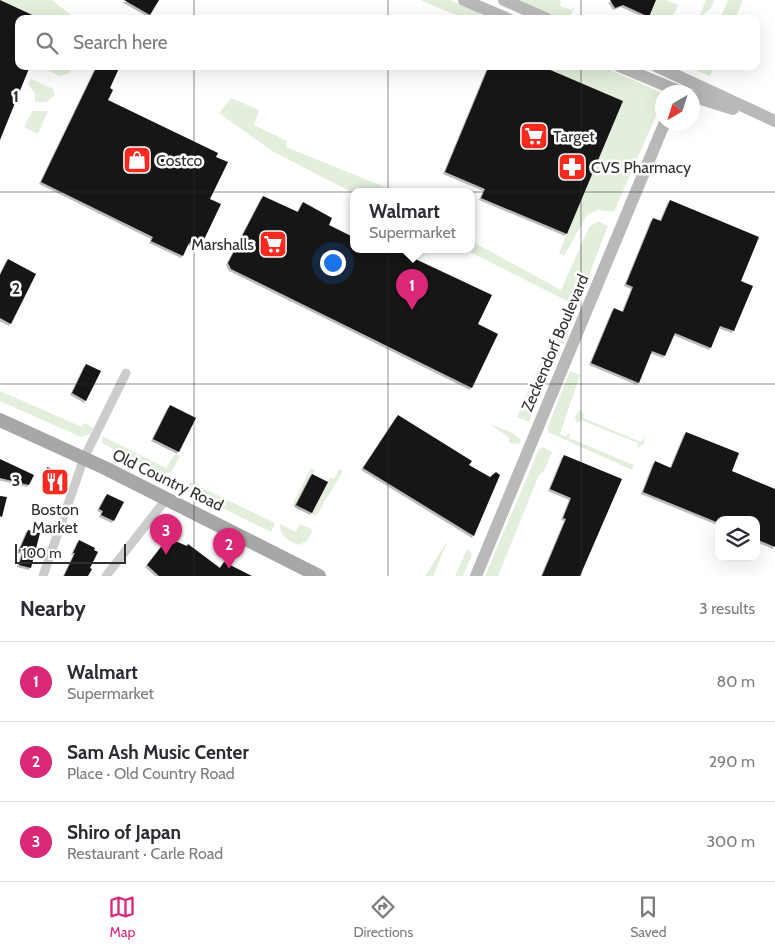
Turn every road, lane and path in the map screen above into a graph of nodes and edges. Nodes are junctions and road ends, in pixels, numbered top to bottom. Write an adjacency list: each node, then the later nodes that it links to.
1 (464, 0): 3 (street)
2 (504, 0): 4 (street)
3 (499, 15)
4 (538, 15)
5 (628, 70): 8 (street)
6 (665, 70): 7 (street)
7 (683, 78): 9 (street); 11 (street)
8 (663, 85)
9 (681, 85)
10 (700, 98): 11 (street)
11 (775, 121)
12 (662, 130): 20 (street, Zeckendorf Boulevard)
13 (126, 373): 15 (street)
14 (0, 420): 15 (main road, Old Country Road)
15 (84, 458): 16 (main road, Old Country Road); 17 (street)
16 (167, 498): 18 (street); 19 (main road, Old Country Road)
17 (42, 576)
18 (106, 576)
19 (319, 576)
20 (476, 576)

